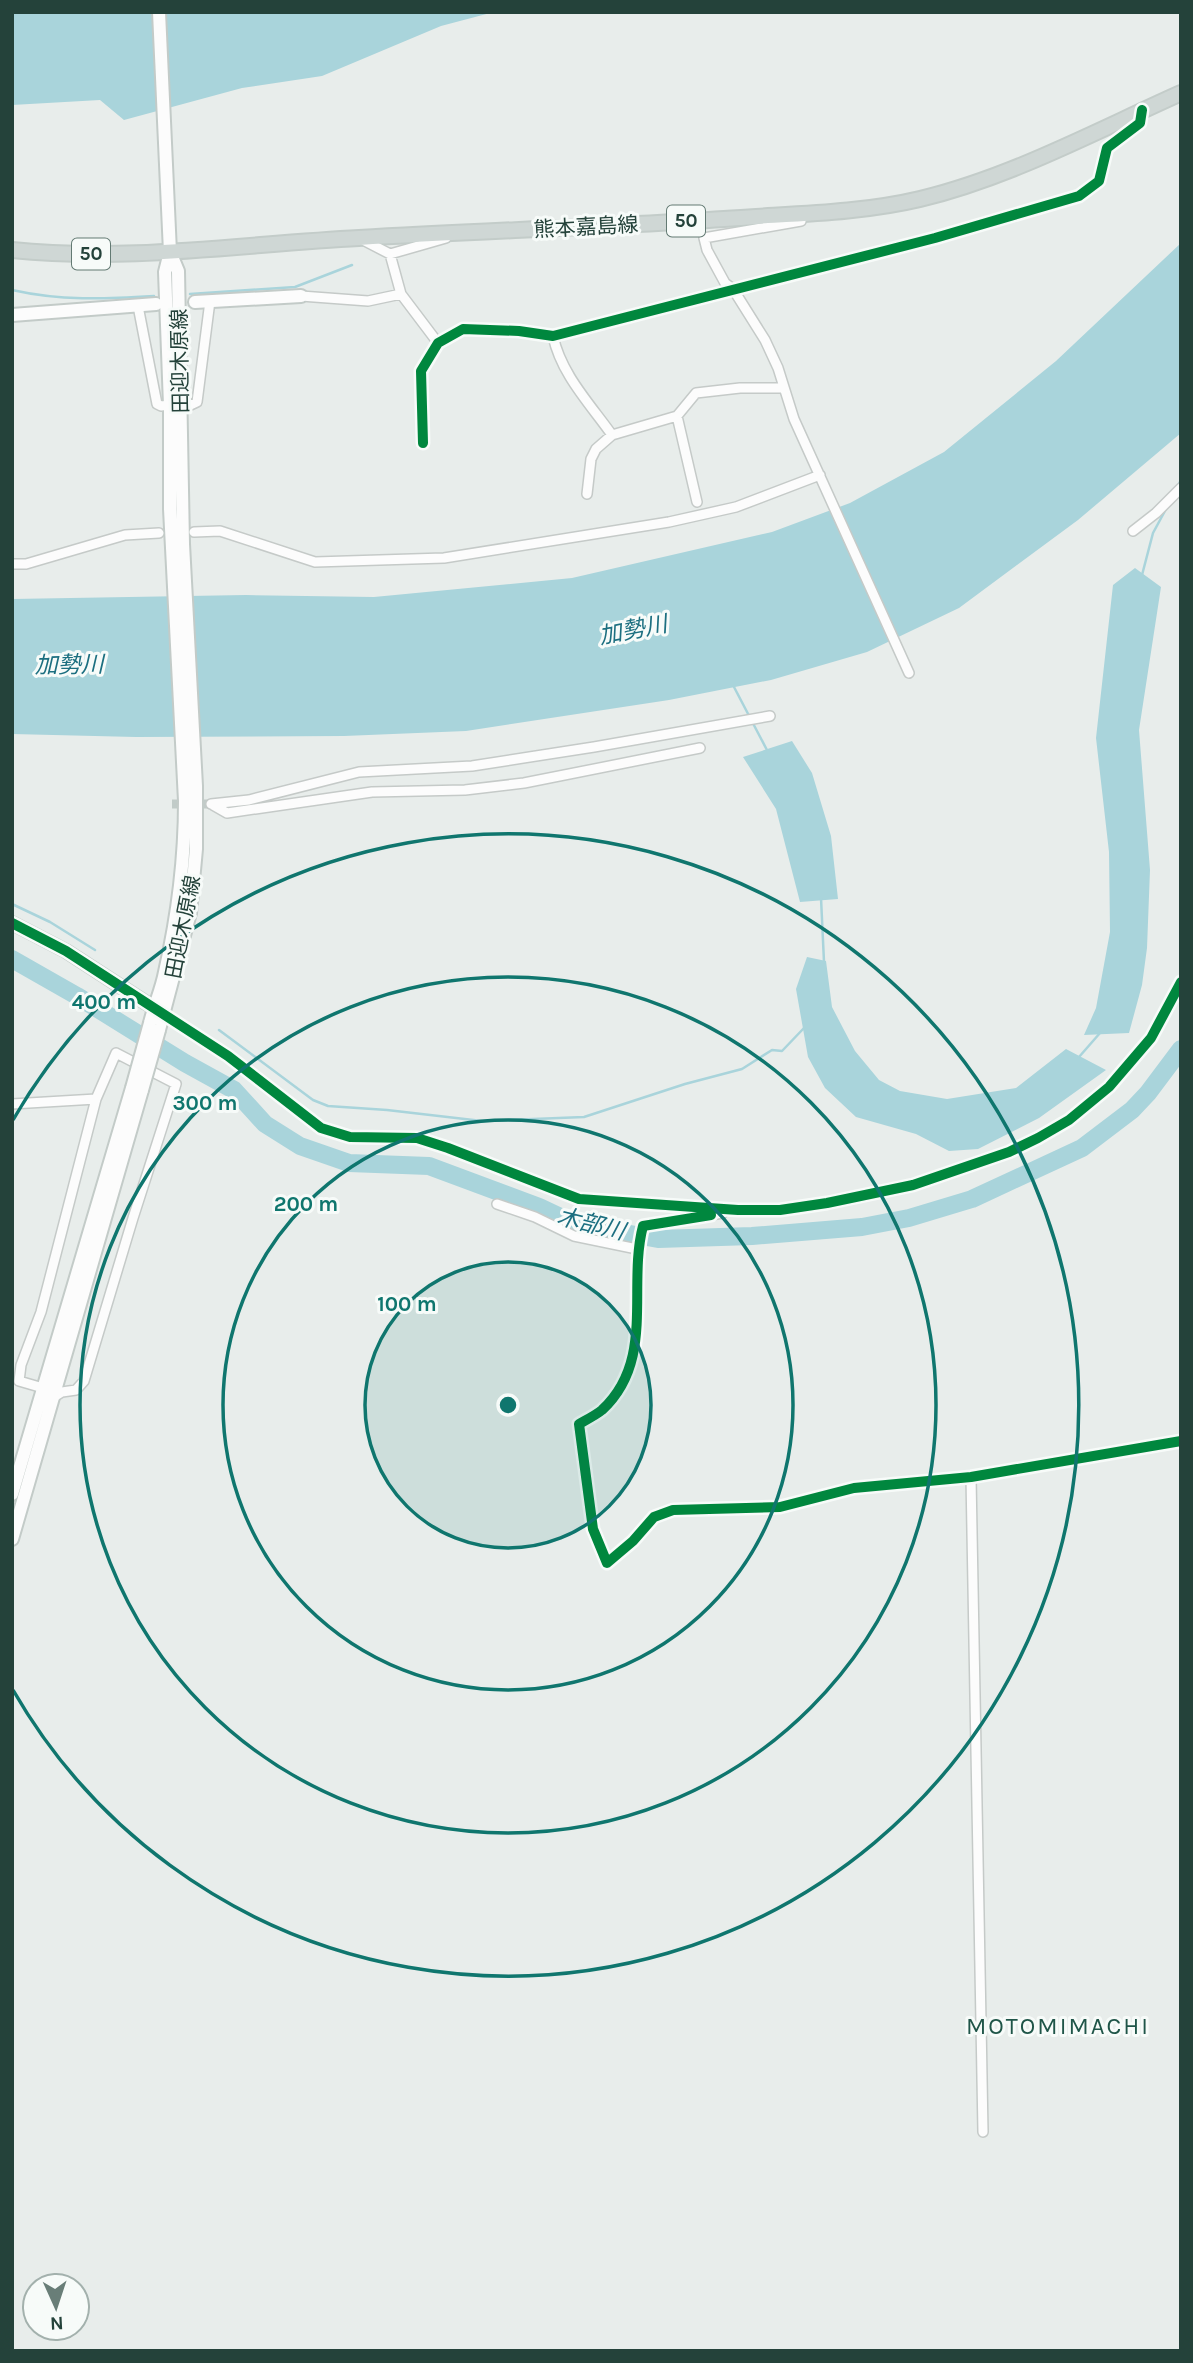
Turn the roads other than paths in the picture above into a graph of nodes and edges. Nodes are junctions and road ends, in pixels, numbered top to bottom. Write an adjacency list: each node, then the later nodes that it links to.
1 (159, 12): 8 (main road, 田迎木原線)
2 (1181, 93): 3 (main road, 熊本嘉島線 / 50)
3 (1142, 110): 4 (main road, 熊本嘉島線 / 50); 10 (street)
4 (803, 213): 5 (main road, 熊本嘉島線 / 50); 10 (street)
5 (459, 234): 6 (main road, 熊本嘉島線 / 50); 9 (street)
6 (359, 238): 8 (main road, 熊本嘉島線 / 50); 9 (street)
7 (12, 250): 8 (main road, 熊本嘉島線 / 50)
8 (170, 252): 21 (main road, 田迎木原線)
9 (390, 254): 11 (street)
10 (733, 289): 18 (street); 20 (street)
11 (401, 293): 12 (street); 19 (street)
12 (301, 296): 13 (main road)
13 (210, 301): 14 (main road); 21 (street)
14 (195, 302)
15 (156, 304): 16 (main road)
16 (138, 306): 17 (main road); 21 (street)
17 (12, 315)
18 (553, 336): 19 (street); 23 (street)
19 (438, 343): 24 (street)
20 (782, 388): 22 (street); 25 (street)
21 (176, 407): 38 (main road, 田迎木原線)
22 (677, 416): 23 (street); 28 (street)
23 (612, 435): 27 (street)
24 (424, 443)
25 (820, 475): 30 (street); 33 (street)
26 (1181, 488): 29 (street)
27 (587, 494)
28 (697, 502)
29 (1133, 531)
30 (194, 532)
31 (159, 533): 32 (street)
32 (12, 564)
33 (909, 674)
34 (770, 716): 35 (street)
35 (700, 748)
36 (12, 923): 38 (main road)
37 (1181, 982): 43 (street)
38 (159, 1011): 39 (main road, 田迎木原線, bridge); 43 (street)
39 (137, 1089): 45 (main road, 田迎木原線); 46 (main road, 田迎木原線)
40 (96, 1099): 41 (street); 45 (street); 46 (street)
41 (12, 1104)
42 (497, 1204): 44 (street)
43 (738, 1210): 44 (street)
44 (637, 1246): 49 (street)
45 (43, 1388): 48 (main road, 田迎木原線)
46 (54, 1397): 48 (main road, 田迎木原線)
47 (1181, 1441): 49 (street)
48 (22, 1465): 50 (main road, 田迎木原線); 51 (main road, 田迎木原線)
49 (971, 1477): 52 (street)
50 (12, 1494)
51 (12, 1539)
52 (983, 2132)

